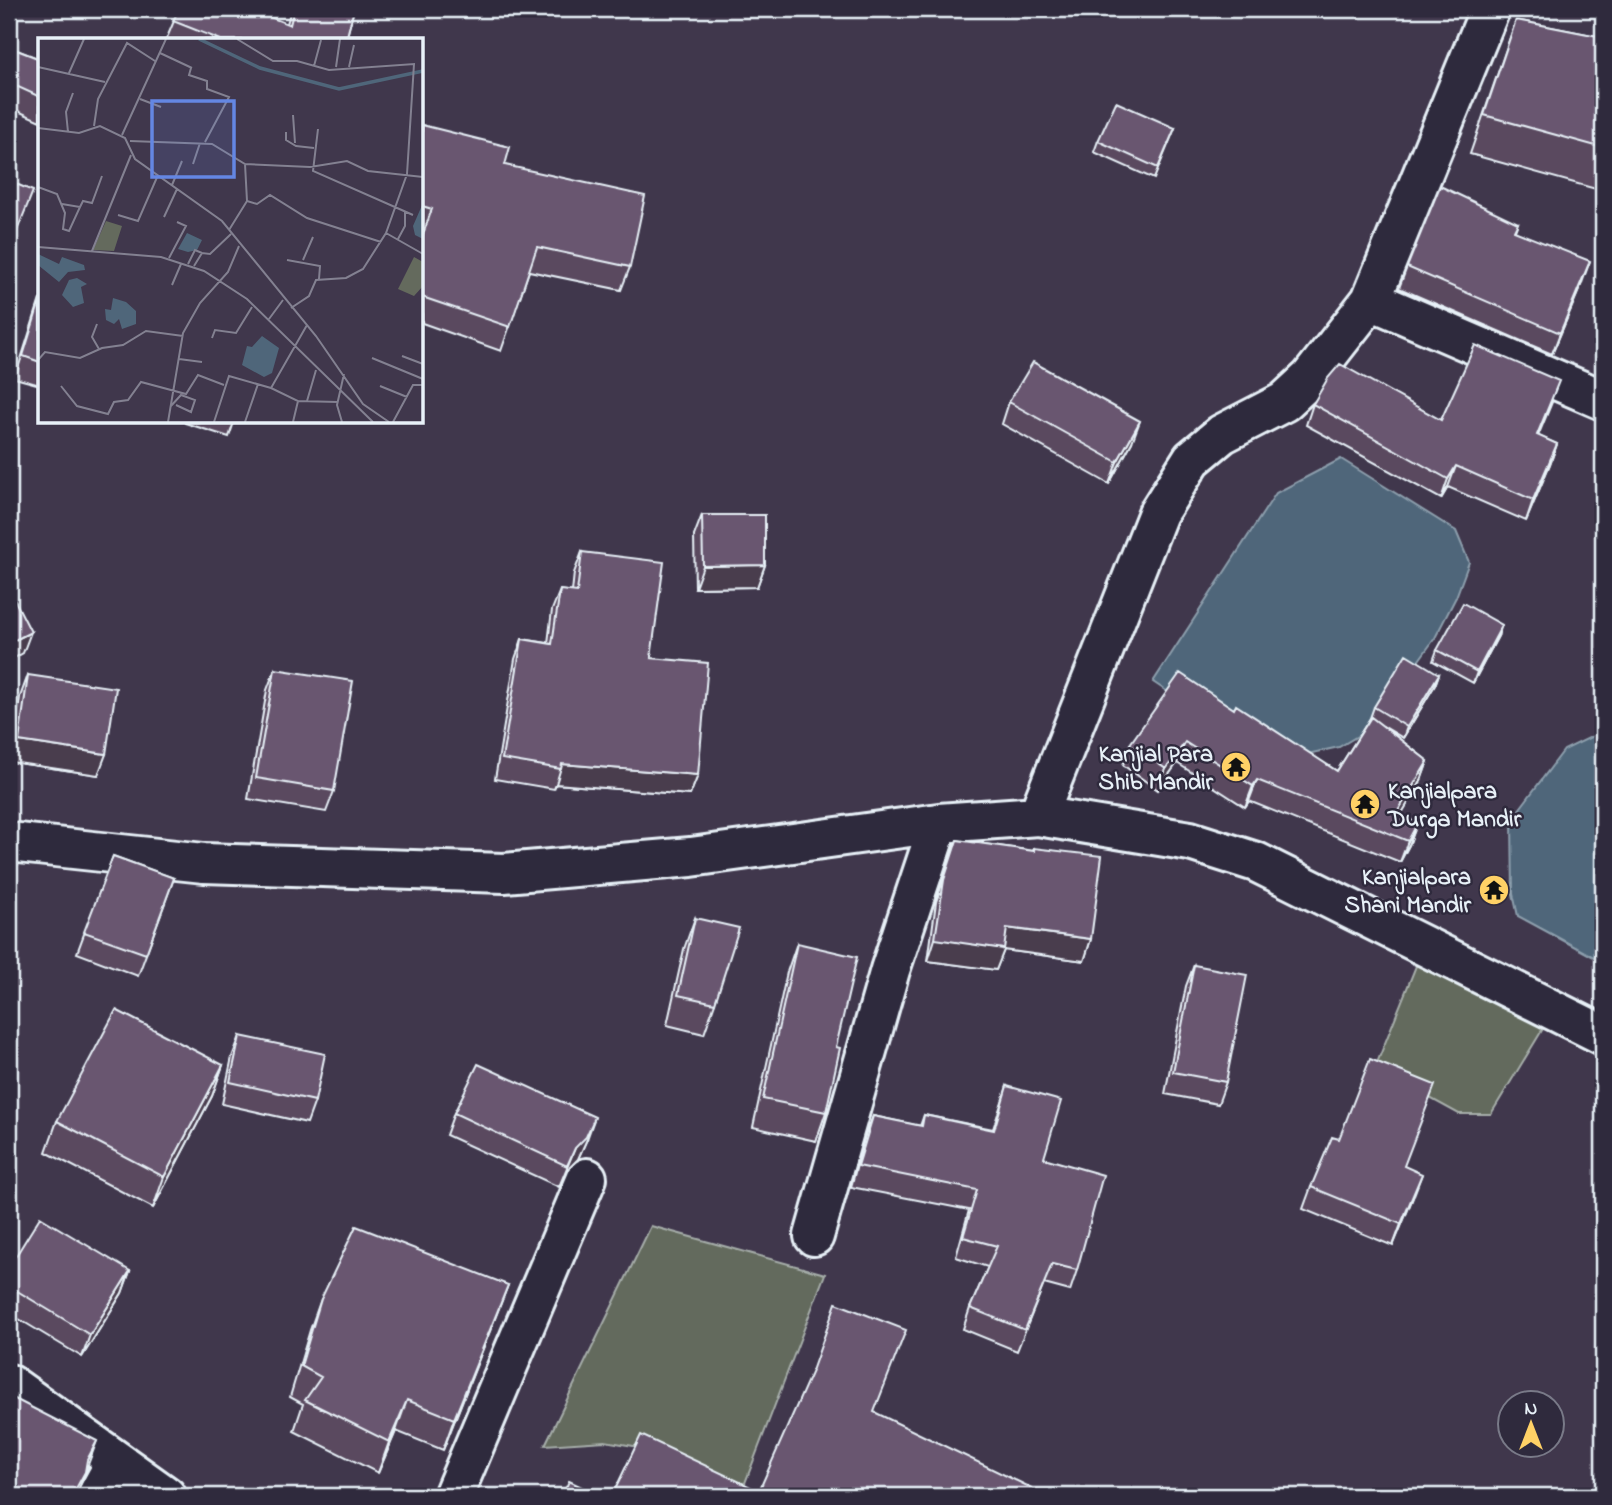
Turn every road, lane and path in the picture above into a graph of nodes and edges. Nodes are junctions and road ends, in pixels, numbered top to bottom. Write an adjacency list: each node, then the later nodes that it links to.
1 (1490, 9): 2 (street)
2 (1371, 300): 3 (street); 4 (street)
3 (1603, 400)
4 (1038, 816): 5 (street); 7 (street)
5 (939, 823): 6 (street); 9 (street)
6 (9, 842)
7 (1603, 1035)
8 (587, 1178): 14 (street)
9 (814, 1236)
10 (9, 1384): 11 (street)
11 (116, 1461): 12 (street); 13 (street)
12 (97, 1496)
13 (166, 1496)
14 (453, 1496)

